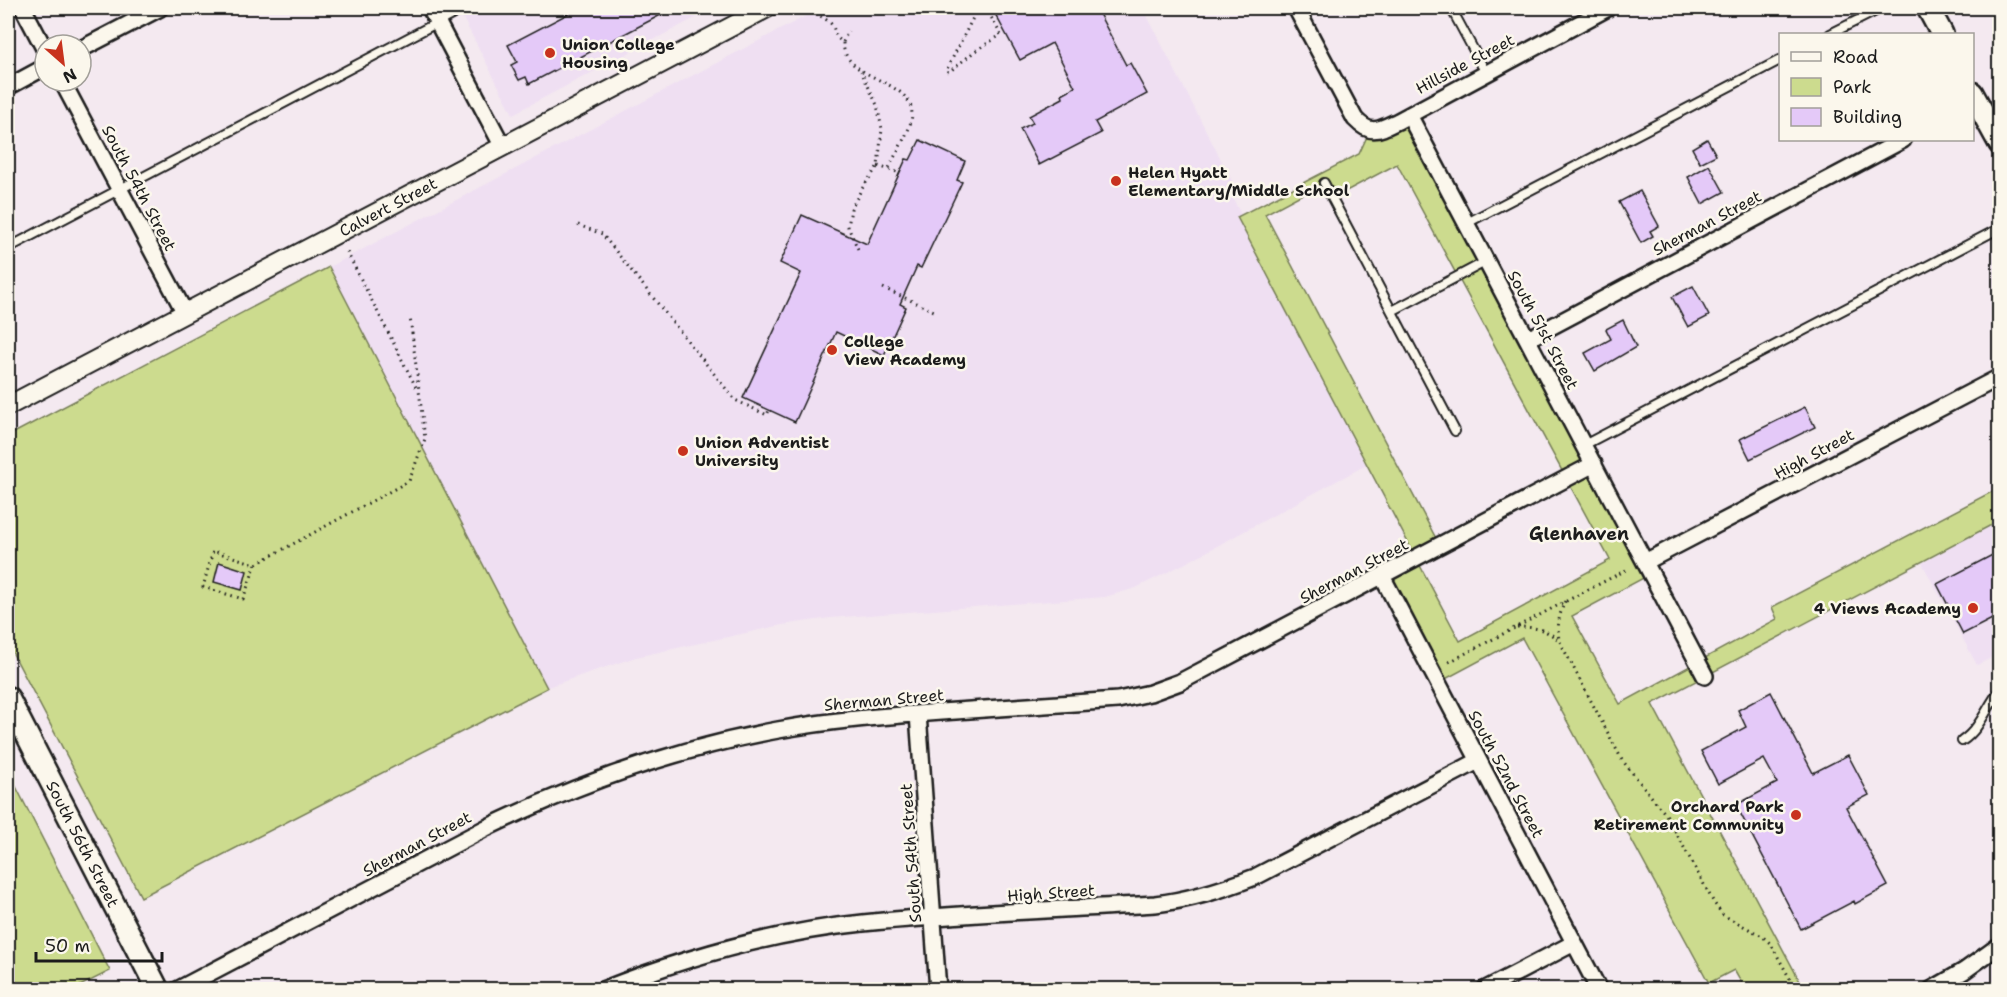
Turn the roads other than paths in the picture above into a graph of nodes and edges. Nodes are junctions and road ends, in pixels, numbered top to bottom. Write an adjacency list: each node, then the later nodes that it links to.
1 (23, 8): 12 (street)
2 (160, 8): 15 (street)
3 (430, 8): 11 (street)
4 (465, 8): 11 (lane)
5 (767, 8): 25 (street, Calvert Street)
6 (1296, 8): 22 (street, Hillside Street)
7 (1451, 8): 17 (lane)
8 (1608, 8): 17 (street, Hillside Street)
9 (1882, 8): 13 (lane)
10 (1928, 8): 14 (main road)
11 (437, 22): 25 (street); 27 (lane)
12 (36, 33)
13 (1832, 33)
14 (1941, 33)
15 (93, 43)
16 (1779, 61): 28 (lane)
17 (1486, 73): 22 (street, Hillside Street)
18 (33, 74): 19 (street)
19 (8, 87)
20 (68, 93): 27 (street, South 54th Street)
21 (1974, 99): 24 (main road)
22 (1409, 115): 28 (street, South 51st Street)
23 (1902, 141): 34 (street, Sherman Street)
24 (2000, 144)
25 (503, 147): 33 (street, Calvert Street)
26 (1324, 183): 32 (lane)
27 (119, 189): 30 (lane); 33 (street, South 54th Street)
28 (1467, 223): 31 (street, South 51st Street)
29 (2000, 228): 38 (lane)
30 (8, 248)
31 (1487, 261): 32 (lane); 34 (street, South 51st Street)
32 (1392, 311): 37 (lane)
33 (185, 313): 36 (street, Calvert Street)
34 (1528, 339): 38 (street, South 51st Street)
35 (2000, 377): 40 (street, High Street)
36 (8, 406)
37 (1455, 431)
38 (1584, 445): 39 (street, South 51st Street)
39 (1594, 464): 40 (street, South 51st Street); 41 (street, Sherman Street)
40 (1646, 562): 42 (street, South 51st Street)
41 (1382, 576): 45 (street, Sherman Street); 47 (street, South 52nd Street)
42 (1705, 676)
43 (2000, 690): 46 (lane)
44 (8, 698): 51 (main road, South 56th Street)
45 (918, 714): 48 (street, South 54th Street); 52 (street, Sherman Street)
46 (1962, 741)
47 (1478, 761): 48 (street, High Street); 49 (street, South 52nd Street)
48 (934, 918): 53 (street, High Street); 54 (street, South 54th Street)
49 (1574, 943): 55 (street); 56 (street, South 52nd Street)
50 (2000, 945): 57 (street)
51 (158, 990)
52 (177, 990)
53 (602, 990)
54 (938, 990)
55 (1484, 990)
56 (1599, 990)
57 (1931, 990)

